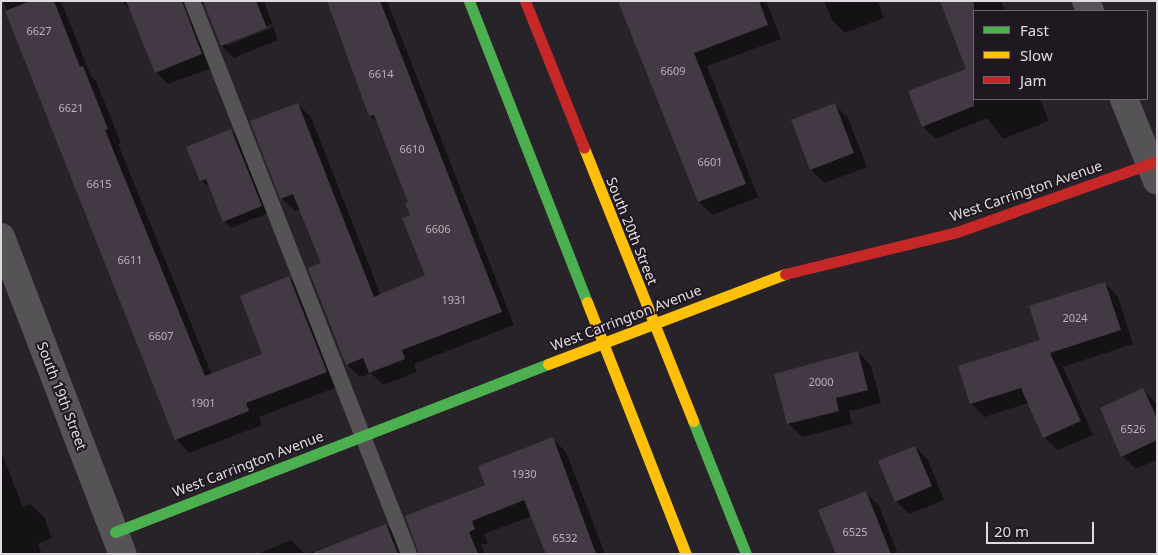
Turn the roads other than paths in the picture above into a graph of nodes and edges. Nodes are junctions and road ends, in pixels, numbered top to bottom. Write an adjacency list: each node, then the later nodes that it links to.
1 (192, 1): 9 (lane)
2 (469, 1): 8 (street)
3 (525, 1): 7 (street, South 20th Street)
4 (1124, 100): 5 (street)
5 (1154, 168): 7 (street, West Carrington Avenue)
6 (1, 237): 10 (street, South 19th Street)
7 (652, 324): 8 (street, West Carrington Avenue); 13 (street, South 20th Street)
8 (603, 344): 9 (street, West Carrington Avenue); 12 (street)
9 (362, 436): 10 (street, West Carrington Avenue); 11 (lane)
10 (119, 543)
11 (409, 554)
12 (686, 554)
13 (746, 554)

